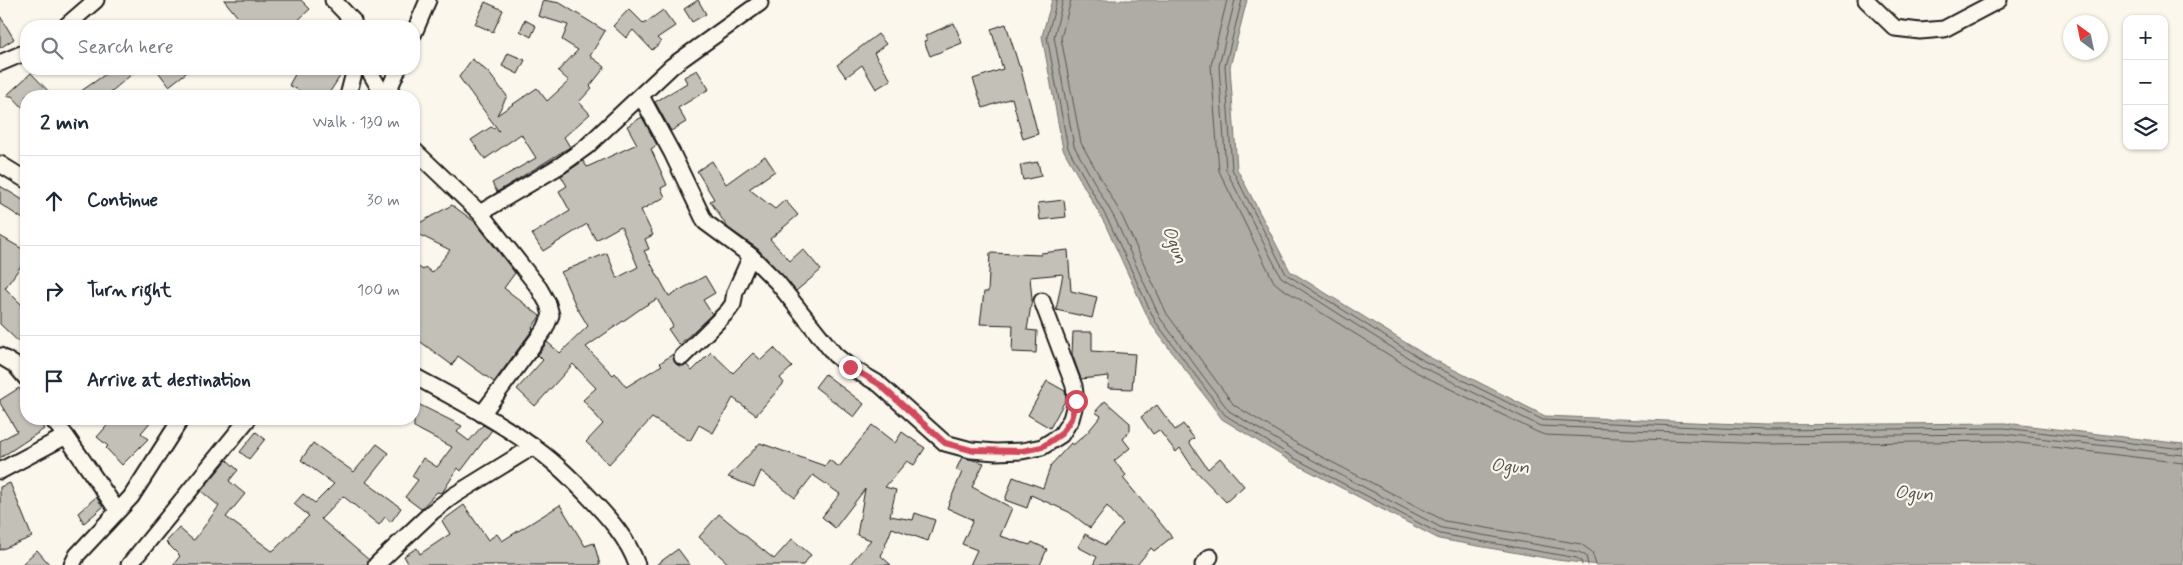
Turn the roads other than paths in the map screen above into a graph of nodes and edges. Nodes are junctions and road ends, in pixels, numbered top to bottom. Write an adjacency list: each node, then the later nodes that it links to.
1 (96, 0): 7 (street)
2 (333, 0): 8 (street)
3 (428, 0): 9 (street)
4 (1866, 0): 5 (street)
5 (1999, 0)
6 (760, 3): 18 (street)
7 (73, 20)
8 (352, 20)
9 (420, 20)
10 (20, 54): 11 (street)
11 (0, 62)
12 (353, 75): 15 (street)
13 (372, 75): 16 (street)
14 (395, 75): 17 (street)
15 (350, 90)
16 (381, 90)
17 (388, 90)
18 (641, 96): 22 (street); 23 (street)
19 (420, 156): 22 (street)
20 (0, 164): 21 (street)
21 (20, 176)
22 (480, 213): 29 (street)
23 (751, 256): 24 (street); 26 (street)
24 (1042, 301)
25 (0, 356): 27 (street)
26 (682, 358)
27 (20, 372)
28 (420, 379): 29 (street)
29 (482, 414): 34 (street)
30 (57, 425): 33 (street)
31 (177, 425): 36 (street)
32 (243, 425): 38 (street)
33 (66, 436): 35 (street); 36 (street)
34 (534, 446): 39 (street); 40 (street)
35 (0, 471)
36 (117, 510): 37 (street)
37 (76, 562)
38 (129, 565)
39 (376, 565)
40 (637, 565)

